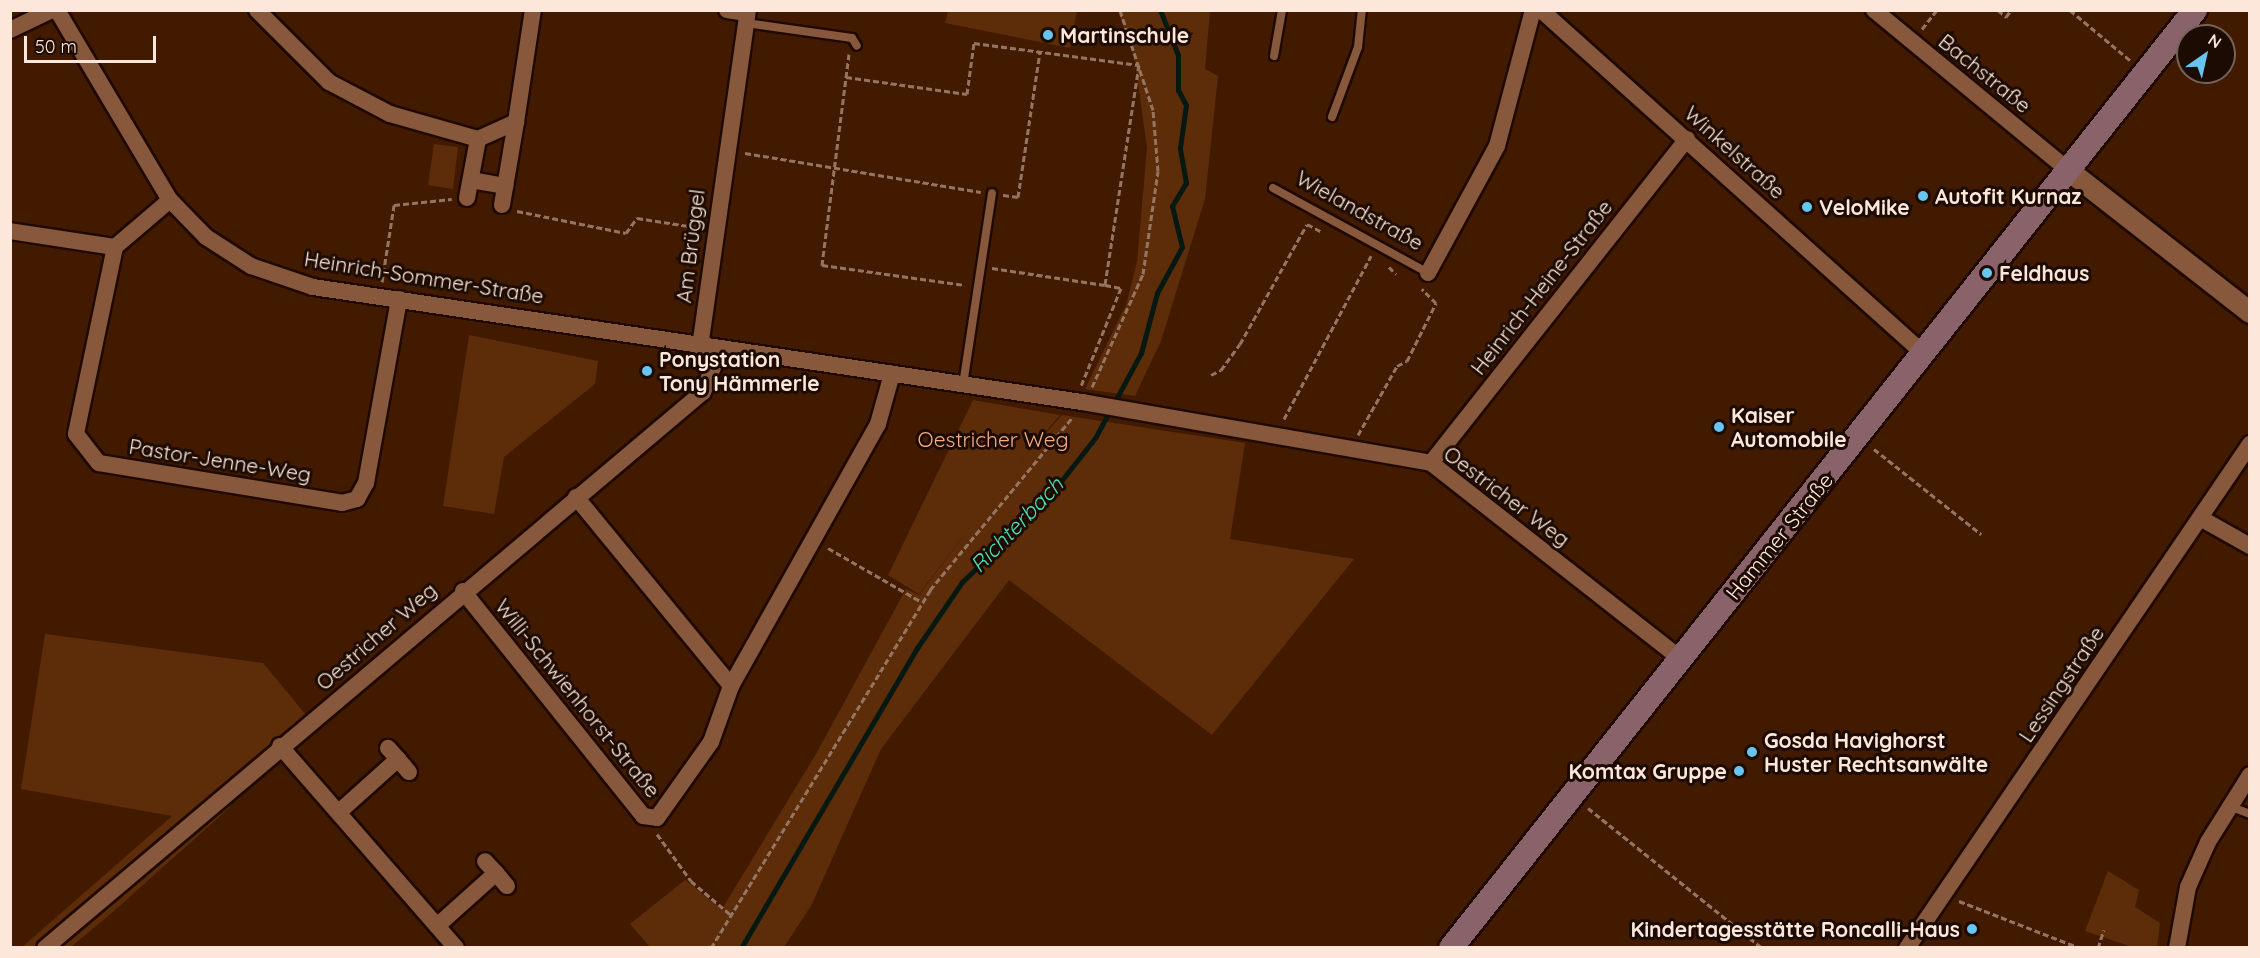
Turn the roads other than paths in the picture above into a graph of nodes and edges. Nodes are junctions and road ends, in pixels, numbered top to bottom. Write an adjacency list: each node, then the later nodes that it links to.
1 (55, 10): 12 (street, Heinrich-Sommer-Straße); 25 (street, Heinrich-Sommer-Straße)
2 (257, 10): 17 (street)
3 (533, 10): 16 (street)
4 (727, 10): 11 (street)
5 (1282, 10): 14 (lane)
6 (1362, 10): 15 (lane)
7 (1533, 10): 29 (street, Wielandstraße)
8 (1541, 10): 18 (street, Winkelstraße)
9 (1874, 10): 19 (street, Bachstraße)
10 (2195, 10): 19 (main road, Hammer Straße)
11 (747, 16): 13 (lane); 32 (street, Am Brüggel)
12 (10, 30)
13 (857, 46)
14 (1274, 56)
15 (1332, 117)
16 (516, 122): 17 (street); 21 (street)
17 (478, 139): 20 (street)
18 (1687, 139): 34 (street, Winkelstraße); 38 (street, Heinrich-Heine-Straße)
19 (2068, 170): 31 (street); 34 (main road, Hammer Straße)
20 (471, 180): 21 (street); 24 (street)
21 (505, 186): 26 (street)
22 (1273, 188): 29 (lane, Wielandstraße)
23 (992, 193): 36 (lane)
24 (467, 198)
25 (170, 200): 28 (street); 30 (street, Heinrich-Sommer-Straße)
26 (502, 205)
27 (10, 231): 28 (street)
28 (115, 247): 30 (street, Pastor-Jenne-Weg)
29 (1424, 280)
30 (399, 299): 32 (street, Heinrich-Sommer-Straße)
31 (2250, 312)
32 (700, 347): 33 (street, Oestricher Weg)
33 (720, 350): 35 (street, Oestricher Weg); 39 (street, Oestricher Weg)
34 (1923, 353): 43 (main road, Hammer Straße)
35 (892, 374): 36 (street, Oestricher Weg); 44 (street, Willi-Schwienhorst-Straße)
36 (963, 385): 38 (street, Oestricher Weg)
37 (2250, 444): 40 (street, Lessingstraße)
38 (1431, 463): 43 (street, Oestricher Weg)
39 (576, 497): 42 (street, Oestricher Weg); 44 (street)
40 (2202, 519): 41 (street); 56 (street, Lessingstraße)
41 (2250, 546)
42 (463, 591): 44 (street, Willi-Schwienhorst-Straße); 45 (street, Oestricher Weg)
43 (1681, 659): 55 (main road, Hammer Straße)
44 (731, 686)
45 (280, 746): 49 (street); 53 (street, Oestricher Weg)
46 (398, 760): 49 (street)
47 (2250, 776): 48 (street)
48 (2229, 806): 50 (lane); 57 (street)
49 (339, 812): 52 (street)
50 (2250, 814)
51 (496, 873): 52 (street)
52 (437, 926): 54 (street)
53 (45, 948)
54 (456, 948)
55 (1451, 948)
56 (1907, 948)
57 (2177, 948)

